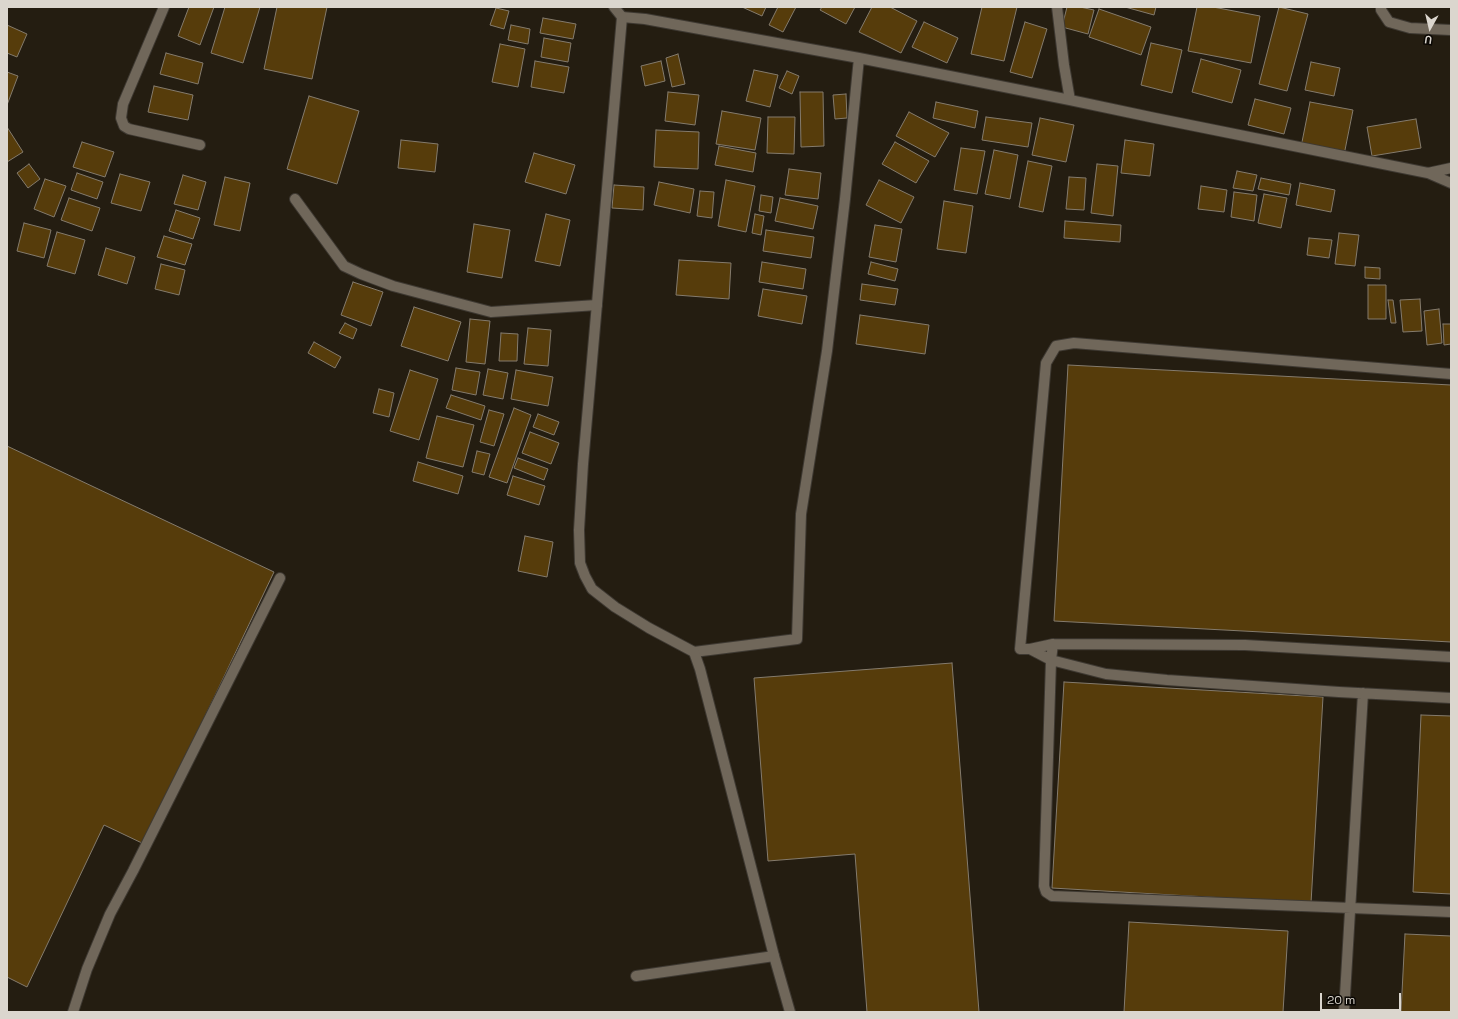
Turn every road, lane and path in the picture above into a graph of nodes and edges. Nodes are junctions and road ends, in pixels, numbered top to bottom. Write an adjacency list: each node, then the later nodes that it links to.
1 (164, 7): 9 (street)
2 (614, 7): 5 (street)
3 (1057, 7): 8 (street)
4 (1381, 7): 6 (street)
5 (622, 17): 7 (street); 14 (street)
6 (1451, 30)
7 (859, 58): 8 (street); 19 (street)
8 (1070, 100): 11 (street)
9 (200, 145)
10 (1451, 168): 11 (street)
11 (1428, 173): 12 (street)
12 (1451, 183)
13 (295, 199): 14 (street)
14 (597, 305): 19 (street)
15 (1451, 374): 18 (street)
16 (280, 578): 28 (street)
17 (1052, 644): 18 (street); 20 (street); 21 (street)
18 (1030, 649): 21 (street)
19 (694, 652): 26 (street)
20 (1451, 656)
21 (1051, 660): 22 (street); 24 (street)
22 (1363, 693): 23 (street); 24 (street)
23 (1451, 698)
24 (1350, 908): 25 (street); 30 (street)
25 (1451, 912)
26 (774, 956): 27 (street); 29 (street)
27 (636, 976)
28 (72, 1012)
29 (790, 1012)
30 (1344, 1012)

